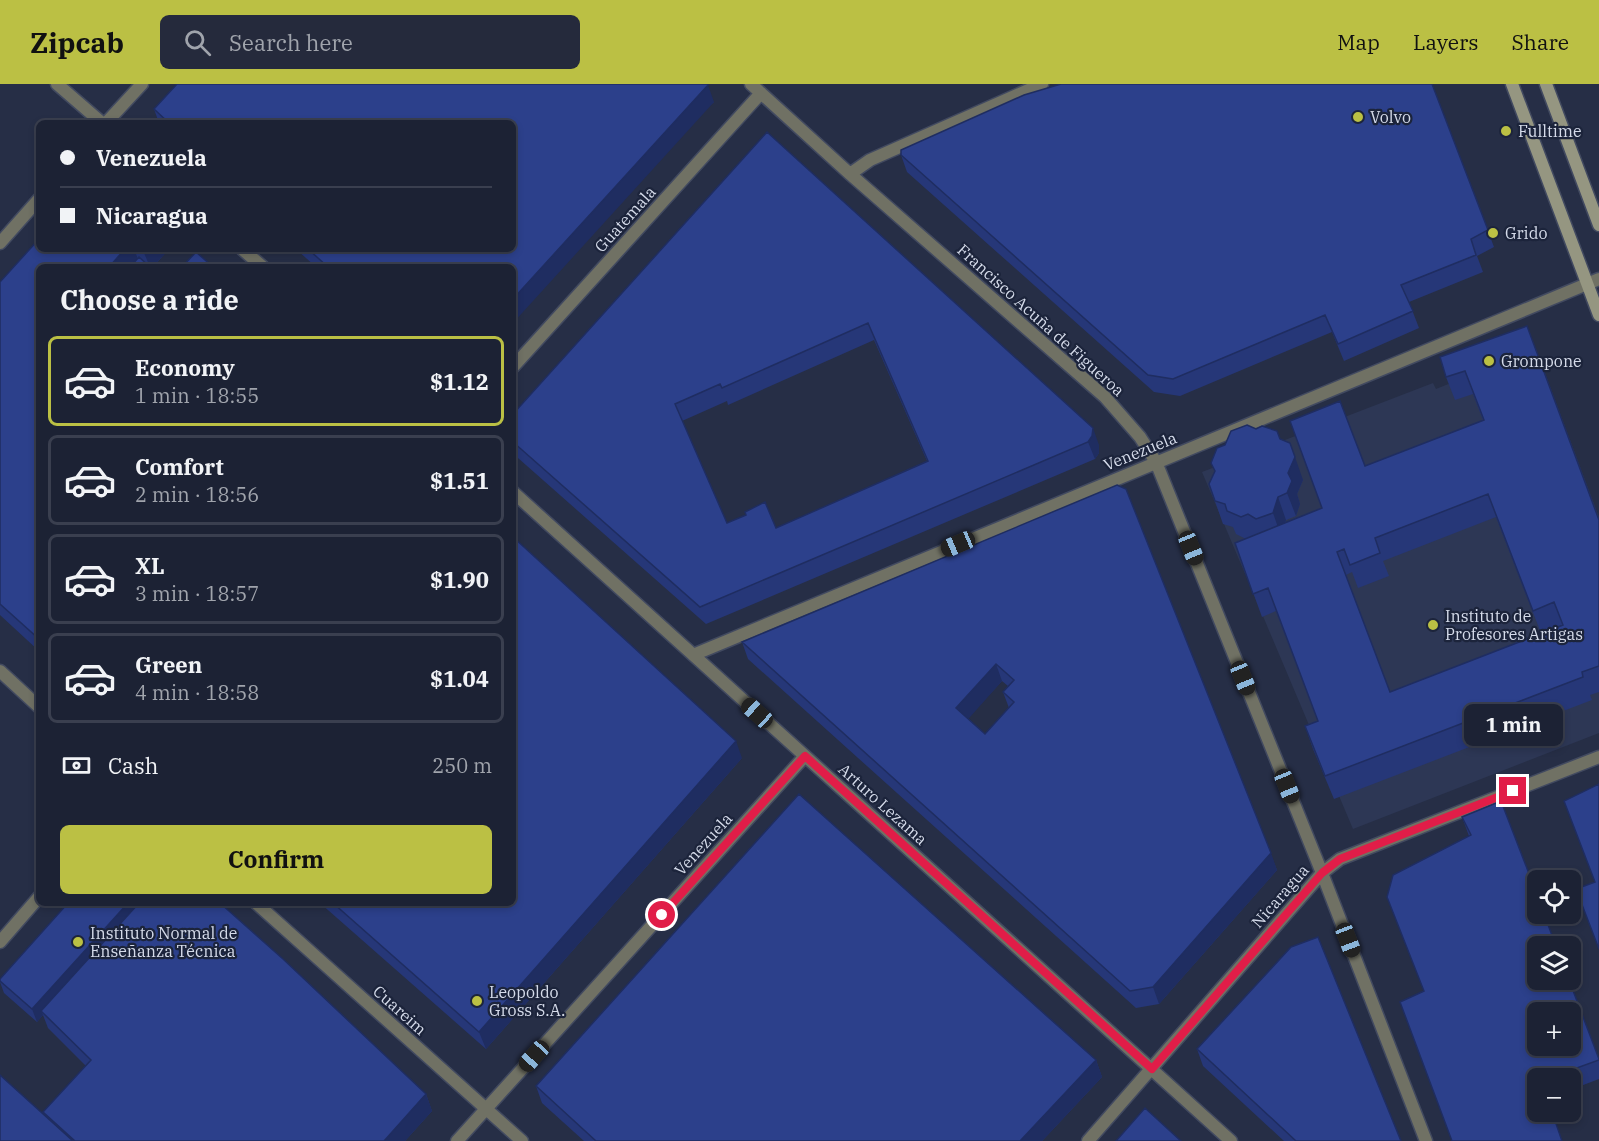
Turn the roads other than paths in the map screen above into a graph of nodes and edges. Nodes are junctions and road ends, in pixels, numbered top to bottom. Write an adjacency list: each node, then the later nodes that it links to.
1 (57, 84): 7 (street)
2 (142, 84): 8 (street)
3 (1042, 84): 9 (street)
4 (1512, 84): 16 (main road)
5 (1546, 84): 11 (main road)
6 (756, 88): 9 (street, Francisco Acuña de Figueroa); 18 (street, Guatemala)
7 (99, 120)
8 (109, 120)
9 (850, 174): 19 (street, Francisco Acuña de Figueroa)
10 (36, 202): 12 (street)
11 (1599, 225)
12 (0, 243)
13 (245, 252): 14 (street)
14 (259, 264)
15 (1599, 279): 16 (street, Venezuela)
16 (1587, 285): 17 (main road); 19 (street, Venezuela)
17 (1599, 315)
18 (516, 364)
19 (1156, 462): 21 (street, Venezuela); 26 (street, Francisco Acuña de Figueroa)
20 (516, 495): 21 (street, Arturo Lezama)
21 (693, 655): 24 (street, Arturo Lezama)
22 (0, 671): 23 (street)
23 (36, 704)
24 (805, 756): 30 (street, Arturo Lezama); 31 (street, Venezuela)
25 (1599, 757): 26 (street, Nicaragua)
26 (1322, 873): 30 (street, Nicaragua); 36 (street, Francisco Acuña de Figueroa)
27 (36, 900): 29 (street)
28 (259, 906): 31 (street, Cuareim)
29 (0, 942)
30 (1152, 1069): 34 (street, Nicaragua); 35 (street, Arturo Lezama)
31 (486, 1109): 32 (street, Venezuela); 33 (street, Cuareim)
32 (457, 1141)
33 (522, 1141)
34 (1088, 1141)
35 (1231, 1141)
36 (1426, 1141)

